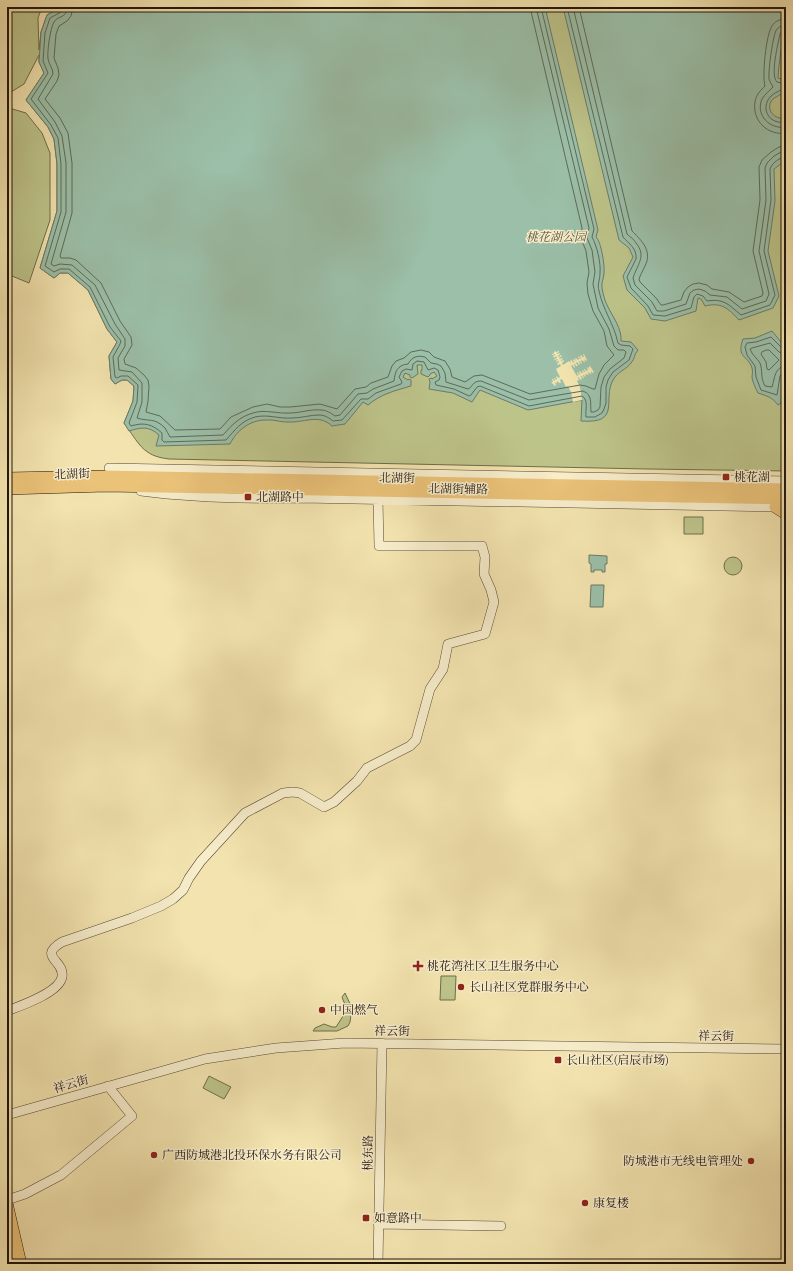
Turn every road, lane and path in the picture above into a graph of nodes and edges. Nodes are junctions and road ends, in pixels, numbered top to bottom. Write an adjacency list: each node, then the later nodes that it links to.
1 (109, 468): 3 (street, 北湖街辅路)
2 (7, 478): 5 (main road, 北湖街)
3 (786, 481)
4 (7, 489): 6 (main road, 北湖街)
5 (786, 489)
6 (345, 495): 7 (main road, 北湖街); 8 (street, 北湖街辅路)
7 (440, 496): 8 (street, 北湖街辅路); 10 (main road, 北湖街)
8 (378, 499): 13 (street)
9 (786, 499): 10 (main road, 北湖街)
10 (670, 501): 11 (street)
11 (780, 507): 12 (main road)
12 (786, 514)
13 (7, 1011)
14 (382, 1043): 15 (street, 祥云街); 16 (street, 祥云街); 20 (street, 桃东路)
15 (786, 1049)
16 (108, 1086): 17 (street, 祥云街); 18 (street)
17 (7, 1115)
18 (7, 1200)
19 (7, 1203): 24 (main road)
20 (378, 1224): 21 (street); 25 (street, 桃东路)
21 (501, 1226)
22 (7, 1244): 23 (main road)
23 (12, 1264)
24 (21, 1264)
25 (378, 1264)

